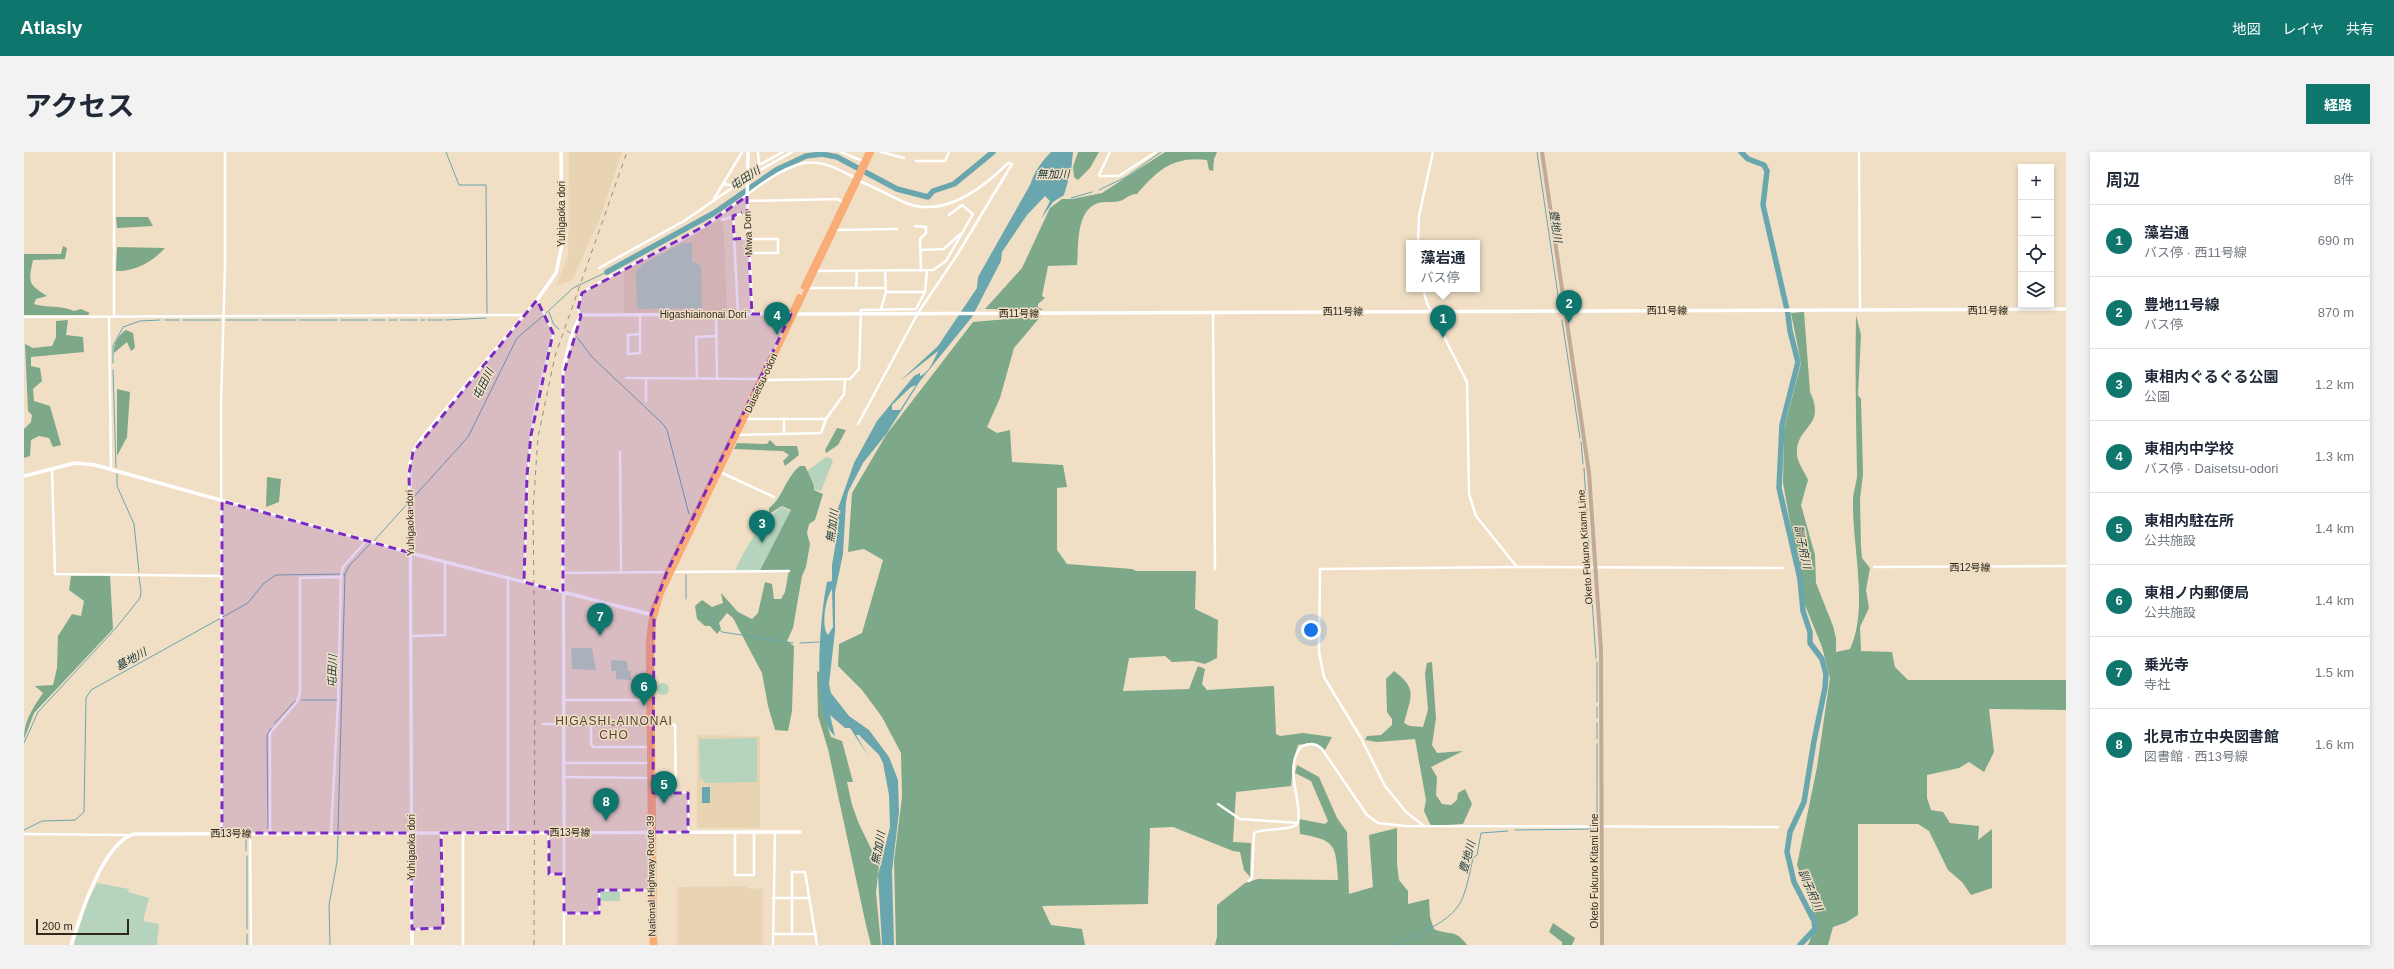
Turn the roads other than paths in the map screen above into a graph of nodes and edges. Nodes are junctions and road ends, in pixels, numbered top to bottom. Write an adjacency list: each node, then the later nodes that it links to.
1 (114, 152): 77 (street)
2 (225, 152): 73 (street)
3 (561, 152): 58 (street, Yuhigaoka dori)
4 (742, 152): 27 (street)
5 (748, 152): 25 (street, Miwa Dori)
6 (758, 152): 24 (street)
7 (783, 152): 19 (street)
8 (792, 152): 25 (street)
9 (841, 152): 20 (street)
10 (868, 152): 23 (highway, Daisetsu-odori)
11 (872, 152): 23 (highway, Daisetsu-odori)
12 (881, 152): 21 (street)
13 (949, 152): 22 (street)
14 (1110, 152): 15 (street)
15 (1156, 152)
16 (1432, 152): 42 (street)
17 (1542, 152): 63 (main road, Oketo Fukuno Kitami Line)
18 (1859, 152): 61 (street)
19 (777, 153): 24 (street)
20 (846, 153): 23 (street)
21 (904, 158)
22 (916, 161)
23 (864, 163): 26 (highway, Daisetsu-odori)
24 (759, 165): 25 (street)
25 (748, 176): 27 (street); 28 (street, Miwa Dori); 30 (street)
26 (857, 178): 28 (street); 31 (highway, Daisetsu-odori); 38 (highway, Daisetsu-odori); 66 (street)
27 (724, 184): 30 (street)
28 (747, 195): 29 (street, Miwa Dori); 74 (street)
29 (747, 201): 31 (street); 32 (street, Miwa Dori)
30 (712, 202): 46 (street)
31 (844, 202): 70 (highway, Daisetsu-odori)
32 (747, 211): 34 (street); 40 (street, Miwa Dori)
33 (949, 215): 39 (street)
34 (733, 216): 35 (street); 41 (street)
35 (722, 220)
36 (915, 226): 44 (street)
37 (896, 229): 38 (street)
38 (835, 230): 48 (highway, Daisetsu-odori)
39 (962, 232): 43 (street); 45 (street)
40 (750, 238): 40 (street); 41 (street); 69 (street, Miwa Dori)
41 (734, 239): 68 (street)
42 (1418, 240)
43 (944, 249): 44 (street); 45 (street)
44 (921, 250): 50 (street)
45 (949, 256): 51 (street)
46 (599, 268)
47 (885, 270): 49 (street); 50 (street); 54 (street)
48 (815, 271): 49 (street); 52 (highway, Daisetsu-odori)
49 (856, 271): 53 (street)
50 (921, 271): 51 (street)
51 (927, 271): 56 (street)
52 (806, 288): 53 (street); 70 (highway, Daisetsu-odori)
53 (856, 288): 54 (street)
54 (886, 288): 55 (street)
55 (886, 292): 56 (street); 59 (street)
56 (925, 292): 59 (street)
57 (1425, 292): 62 (street)
58 (538, 300): 71 (street, Yuhigaoka dori); 116 (street)
59 (880, 309): 65 (street)
60 (2066, 309): 61 (street, 西11号線)
61 (1860, 310): 63 (street, 西11号線)
62 (1431, 311): 63 (street, 西11号線); 64 (street, 西11号線); 104 (street)
63 (1565, 311): 106 (main road, Oketo Fukuno Kitami Line)
64 (1213, 312): 66 (street, 西11号線); 108 (street)
65 (860, 313): 66 (street, Higashiainonai Dori); 70 (street, Higashiainonai Dori); 84 (street)
66 (920, 313): 90 (street)
67 (716, 314): 68 (street, Higashiainonai Dori); 72 (street, Higashiainonai Dori); 79 (street)
68 (738, 314): 69 (street, Higashiainonai Dori)
69 (752, 314): 70 (street, Higashiainonai Dori)
70 (792, 314): 85 (highway, Daisetsu-odori)
71 (524, 315): 73 (street); 101 (street, Yuhigaoka dori)
72 (640, 315): 74 (street, Higashiainonai Dori); 78 (street)
73 (223, 316): 77 (street); 99 (street)
74 (580, 316): 112 (street)
75 (24, 317): 76 (street)
76 (109, 317): 77 (street); 95 (street)
77 (114, 317)
78 (640, 334): 78 (street)
79 (716, 336): 82 (street); 83 (street)
80 (626, 378): 81 (street)
81 (646, 378): 82 (street); 86 (street)
82 (696, 378): 83 (street)
83 (716, 378): 85 (street)
84 (845, 379): 85 (street); 89 (street)
85 (761, 380): 87 (highway, Daisetsu-odori); 111 (highway, Daisetsu-odori)
86 (646, 401)
87 (745, 418): 88 (street); 92 (highway, Daisetsu-odori)
88 (784, 418): 89 (street); 91 (street)
89 (826, 419): 91 (street)
90 (858, 424)
91 (784, 434): 92 (street)
92 (737, 435): 96 (highway, Daisetsu-odori)
93 (620, 452): 110 (street)
94 (52, 469): 95 (street); 97 (street); 114 (street)
95 (111, 470): 99 (street)
96 (719, 472): 98 (street); 111 (highway, Daisetsu-odori)
97 (24, 476)
98 (774, 497)
99 (222, 501): 100 (street); 114 (street)
100 (368, 541): 101 (street); 113 (street)
101 (410, 553): 102 (street); 119 (street, Yuhigaoka dori)
102 (445, 562): 115 (street); 119 (street)
103 (2066, 566): 105 (street, 西12号線)
104 (1517, 567): 106 (street); 135 (street)
105 (1874, 567)
106 (1594, 568): 107 (street); 136 (main road, Oketo Fukuno Kitami Line)
107 (1783, 568)
108 (1215, 569)
109 (789, 571): 111 (street)
110 (621, 572): 111 (street); 112 (street)
111 (670, 572): 118 (highway, Daisetsu-odori)
112 (563, 573): 117 (street)
113 (341, 575): 150 (street); 151 (street)
114 (222, 576): 148 (street)
115 (508, 577): 116 (street); 139 (street)
116 (524, 582): 117 (street)
117 (563, 592): 118 (street); 120 (street)
118 (653, 615): 121 (highway, National Highway Route 39); 122 (highway, National Highway Route 39)
119 (411, 636): 152 (street, Yuhigaoka dori)
120 (563, 700): 121 (street); 124 (street)
121 (649, 700): 122 (highway, National Highway Route 39)
122 (652, 723): 125 (main road); 126 (highway, National Highway Route 39); 131 (highway, National Highway Route 39); 132 (street)
123 (543, 724): 124 (street)
124 (563, 724): 125 (main road); 127 (street)
125 (591, 724): 126 (street)
126 (650, 747): 128 (highway, National Highway Route 39)
127 (563, 763): 128 (street); 129 (street)
128 (650, 763): 130 (highway, National Highway Route 39)
129 (564, 777): 130 (street); 141 (street)
130 (650, 778): 142 (highway, National Highway Route 39)
131 (654, 793): 132 (street); 142 (highway, National Highway Route 39)
132 (676, 793): 143 (street)
133 (1218, 804): 134 (street)
134 (1298, 823): 135 (street); 158 (street)
135 (1424, 826): 136 (street)
136 (1602, 827): 137 (street); 177 (main road, Oketo Fukuno Kitami Line)
137 (1778, 827)
138 (754, 831): 144 (street, 西13号線); 144 (street); 145 (street, 西13号線)
139 (508, 832): 140 (street, 西13号線); 154 (street, 西13号線)
140 (549, 832): 141 (street, 西13号線); 157 (street)
141 (564, 832): 142 (street, 西13号線); 157 (street)
142 (652, 832): 143 (street, 西13号線); 159 (highway, National Highway Route 39); 174 (highway, National Highway Route 39)
143 (688, 832): 144 (street, 西13号線)
144 (735, 832)
145 (775, 832): 146 (street, 西13号線); 160 (street)
146 (800, 832): 147 (street)
147 (805, 832)
148 (222, 833): 149 (street, 西13号線); 156 (street, 西13号線)
149 (250, 833): 150 (street, 西13号線); 169 (street)
150 (270, 833): 151 (street, 西13号線)
151 (334, 833): 152 (street, 西13号線)
152 (411, 833): 153 (street, 西13号線); 164 (street, Yuhigaoka dori)
153 (441, 833): 154 (street, 西13号線); 164 (street)
154 (463, 833): 171 (street)
155 (24, 834): 156 (street)
156 (127, 835): 168 (street)
157 (564, 874): 163 (street)
158 (1249, 881)
159 (651, 890): 163 (street); 173 (highway, National Highway Route 39)
160 (773, 898): 161 (street); 165 (street)
161 (792, 898): 162 (street); 162 (street); 166 (street)
162 (809, 898): 167 (street)
163 (564, 913): 172 (street)
164 (412, 929): 170 (street, Yuhigaoka dori)
165 (773, 934): 166 (street); 175 (street)
166 (792, 934): 167 (street)
167 (816, 934): 176 (street)
168 (71, 945)
169 (251, 945)
170 (412, 945)
171 (464, 945)
172 (564, 945)
173 (652, 945)
174 (655, 945)
175 (773, 945)
176 (817, 945)
177 (1602, 945)

